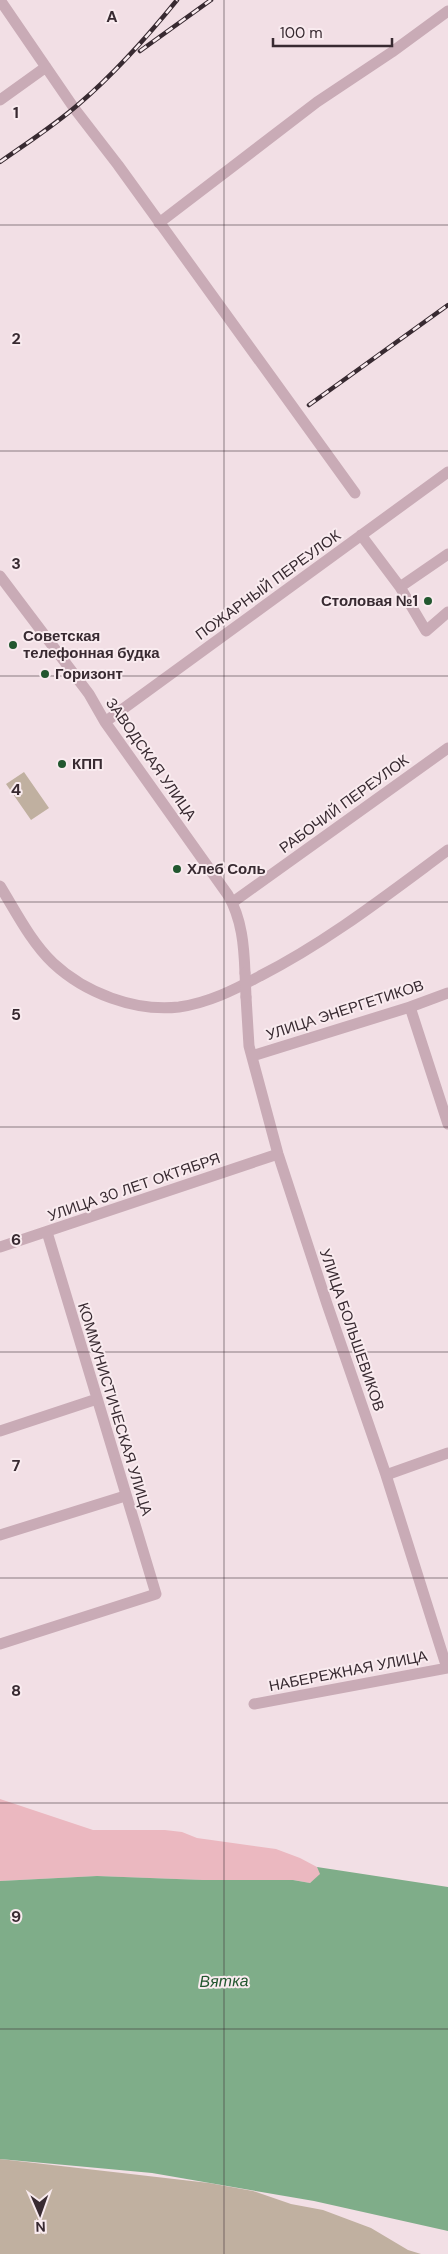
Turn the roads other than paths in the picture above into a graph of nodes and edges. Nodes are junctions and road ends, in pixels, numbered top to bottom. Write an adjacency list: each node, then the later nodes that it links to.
1 (0, 0): 3 (street)
2 (448, 11): 5 (street)
3 (46, 67): 4 (street); 5 (street)
4 (0, 100)
5 (159, 223): 7 (street)
6 (448, 472): 8 (street, ПОЖАРНЫЙ ПЕРЕУЛОК)
7 (355, 493)
8 (361, 535): 11 (street); 13 (street, ПОЖАРНЫЙ ПЕРЕУЛОК)
9 (448, 554): 11 (street)
10 (0, 576): 13 (street, ЗАВОДСКАЯ УЛИЦА)
11 (400, 587): 12 (street)
12 (448, 612)
13 (105, 722): 17 (street, ЗАВОДСКАЯ УЛИЦА)
14 (448, 748): 17 (street, РАБОЧИЙ ПЕРЕУЛОК)
15 (448, 850): 16 (street)
16 (0, 886)
17 (233, 902): 19 (street, ЗАВОДСКАЯ УЛИЦА, bridge)
18 (448, 993): 20 (street, УЛИЦА ЭНЕРГЕТИКОВ)
19 (246, 997): 21 (street, УЛИЦА БОЛЬШЕВИКОВ)
20 (410, 1007): 21 (street, УЛИЦА ЭНЕРГЕТИКОВ); 22 (street)
21 (252, 1056): 23 (street, УЛИЦА БОЛЬШЕВИКОВ)
22 (448, 1124)
23 (278, 1154): 24 (street, УЛИЦА 30 ЛЕТ ОКТЯБРЯ); 29 (street, УЛИЦА БОЛЬШЕВИКОВ)
24 (47, 1232): 25 (street, УЛИЦА 30 ЛЕТ ОКТЯБРЯ); 26 (street, КОММУНИСТИЧЕСКАЯ УЛИЦА)
25 (0, 1248)
26 (97, 1400): 27 (street); 30 (street, КОММУНИСТИЧЕСКАЯ УЛИЦА)
27 (0, 1431)
28 (448, 1453): 29 (street)
29 (386, 1475): 33 (street, УЛИЦА БОЛЬШЕВИКОВ)
30 (125, 1496): 31 (street); 32 (street, КОММУНИСТИЧЕСКАЯ УЛИЦА)
31 (0, 1535)
32 (0, 1644)
33 (448, 1668): 34 (street, НАБЕРЕЖНАЯ УЛИЦА)
34 (254, 1704)

